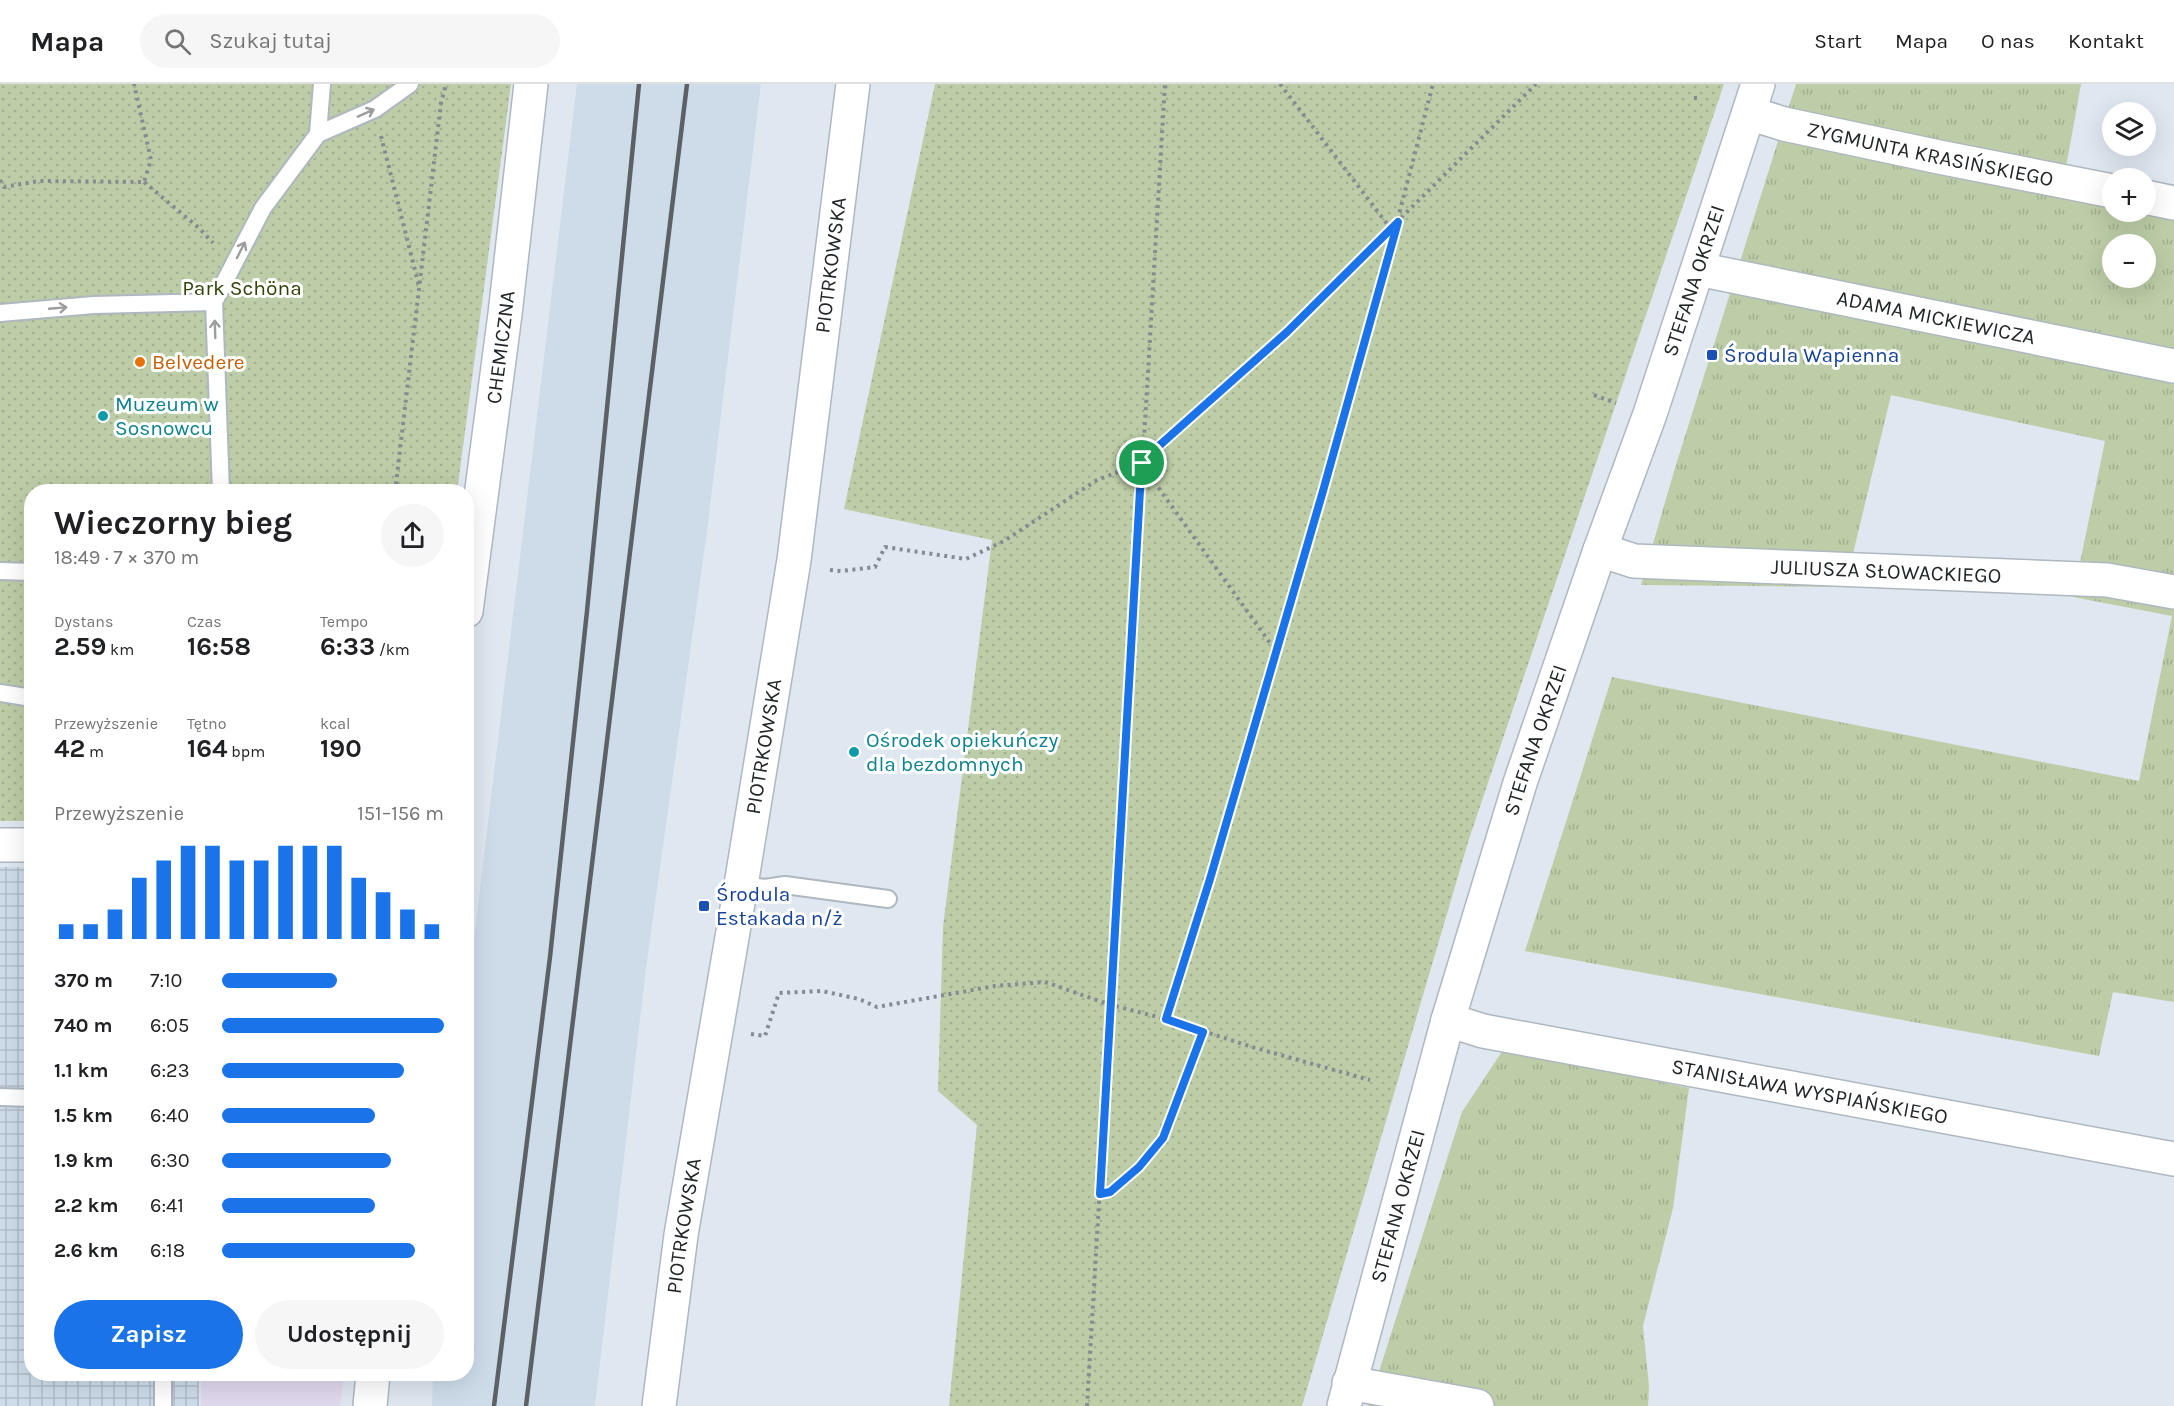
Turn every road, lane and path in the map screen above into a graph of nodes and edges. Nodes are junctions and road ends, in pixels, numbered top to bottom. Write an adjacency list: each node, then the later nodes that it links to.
1 (134, 84): 14 (path)
2 (322, 84): 13 (lane)
3 (410, 84): 12 (lane)
4 (446, 84): 24 (path)
5 (531, 84): 33 (street, CHEMICZNA)
6 (853, 84): 35 (street, PIOTRKOWSKA)
7 (1165, 84): 28 (path)
8 (1280, 84): 21 (path)
9 (1433, 84): 20 (path)
10 (1536, 84): 20 (path)
11 (1754, 99): 16 (street, ZYGMUNTA KRASIŃSKIEGO); 23 (street, STEFANA OKRZEI)
12 (375, 109): 13 (lane, one-way to 12); 24 (path)
13 (318, 134): 22 (lane, one-way to 13)
14 (144, 182): 15 (path); 22 (path)
15 (1, 184): 17 (path)
16 (2102, 189)
17 (0, 192)
18 (2156, 200): 19 (street)
19 (2174, 203)
20 (1398, 222): 21 (path); 39 (path)
21 (1391, 229): 28 (path)
22 (234, 264): 25 (lane)
23 (1698, 269): 27 (street, ADAMA MICKIEWICZA); 34 (street, STEFANA OKRZEI)
24 (420, 290): 32 (path)
25 (214, 302): 26 (lane, one-way to 25); 31 (lane, one-way to 25)
26 (0, 313)
27 (2174, 366)
28 (1142, 455): 29 (path)
29 (1142, 463): 30 (path); 35 (path)
30 (1142, 475): 39 (path); 46 (path)
31 (220, 484)
32 (396, 484)
33 (474, 550)
34 (1600, 550): 38 (street, JULIUSZA SŁOWACKIEGO); 48 (street, STEFANA OKRZEI)
35 (793, 567): 44 (street, PIOTRKOWSKA)
36 (0, 571): 37 (lane)
37 (24, 572)
38 (2174, 592)
39 (1277, 649): 47 (path)
40 (0, 693): 41 (lane)
41 (24, 697)
42 (0, 845): 43 (street)
43 (24, 845)
44 (741, 885): 45 (lane); 61 (street, PIOTRKOWSKA)
45 (888, 899)
46 (1111, 1005): 47 (path); 50 (path); 55 (path)
47 (1166, 1019): 49 (path)
48 (1448, 1020): 54 (street, STANISŁAWA WYSPIAŃSKIEGO); 58 (street, STEFANA OKRZEI)
49 (1203, 1032): 51 (path); 55 (path)
50 (748, 1034)
51 (1370, 1080)
52 (0, 1097): 53 (lane)
53 (24, 1098)
54 (2174, 1159)
55 (1100, 1194): 62 (path)
56 (163, 1381): 59 (lane)
57 (373, 1381): 60 (street)
58 (1346, 1395): 63 (street)
59 (163, 1406)
60 (370, 1406)
61 (659, 1406)
62 (1087, 1406)
63 (1477, 1406)

